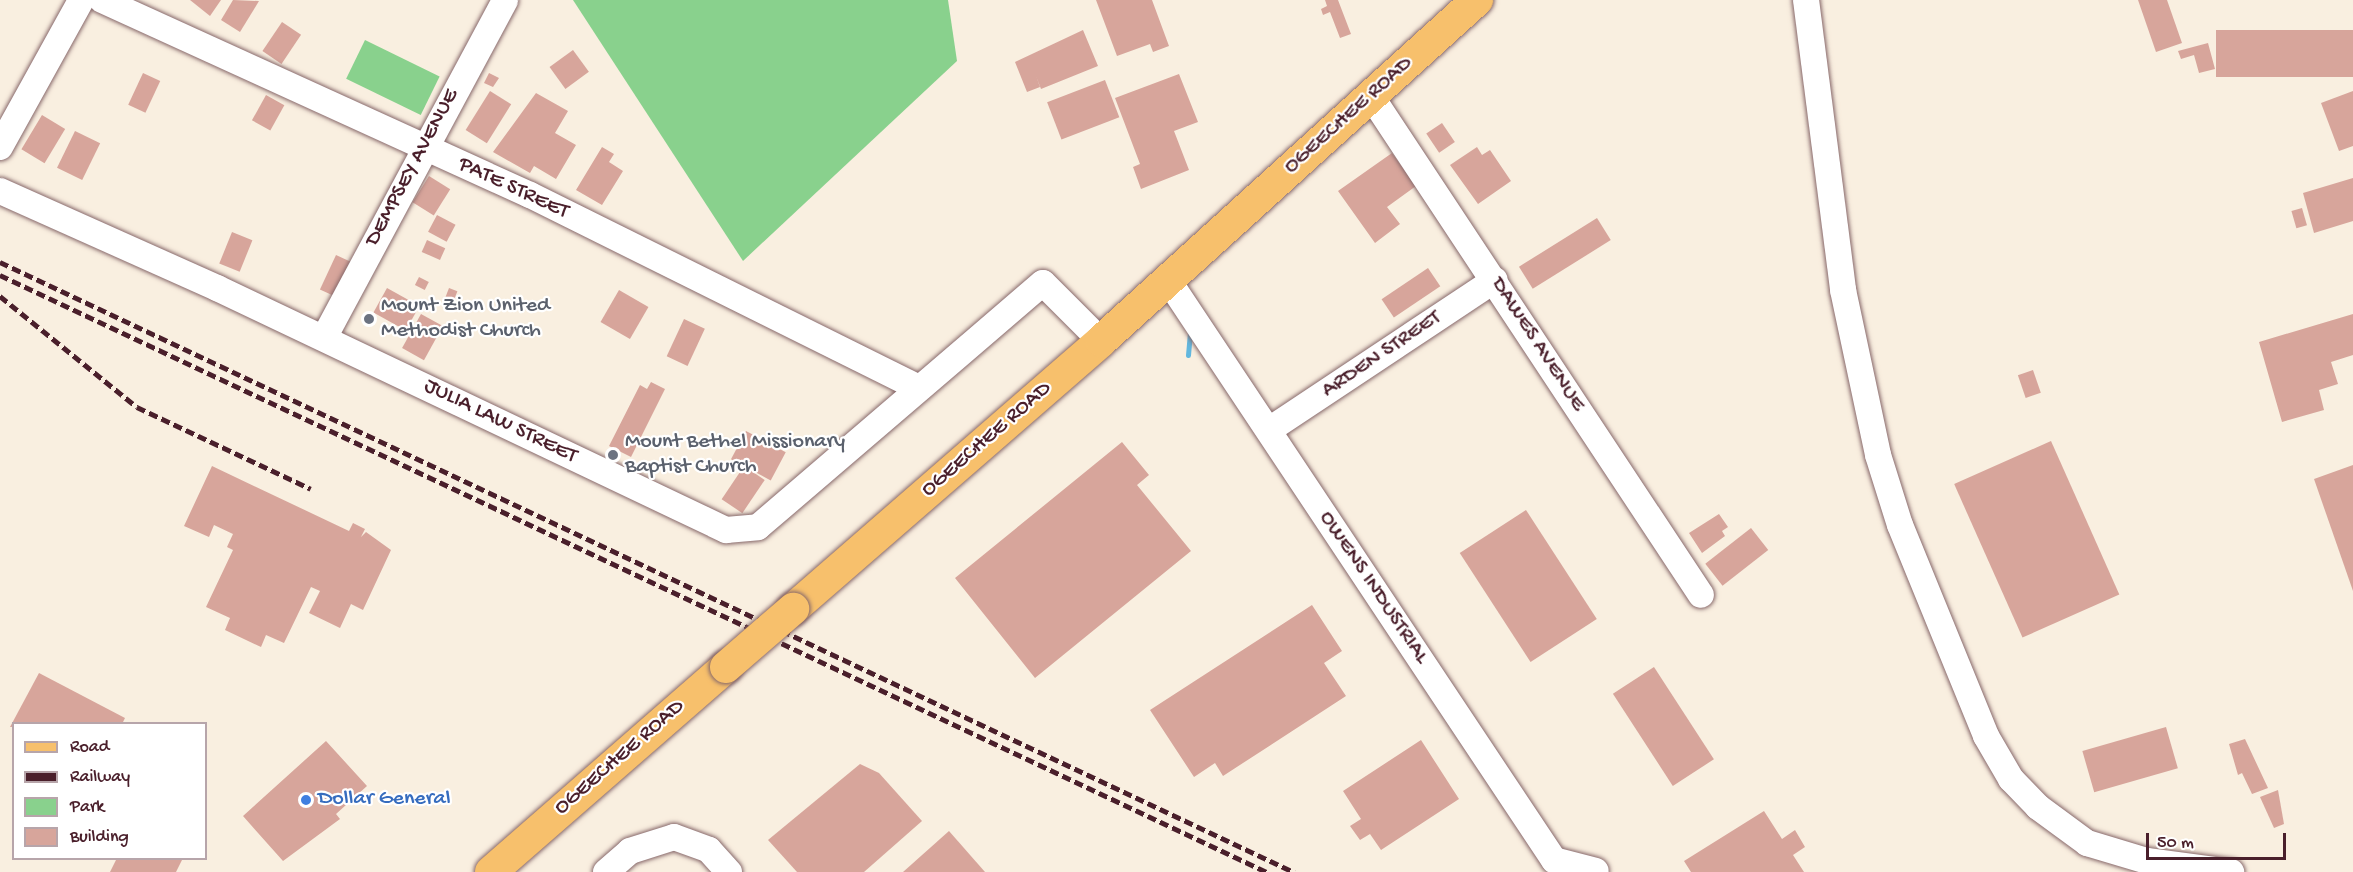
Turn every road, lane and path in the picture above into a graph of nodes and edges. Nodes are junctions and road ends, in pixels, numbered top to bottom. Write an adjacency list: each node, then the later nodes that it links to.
1 (81, 0): 7 (street)
2 (102, 0): 8 (street, PATE STREET)
3 (505, 0): 8 (street, DEMPSEY AVENUE)
4 (1477, 0): 6 (main road, OGEECHEE ROAD)
5 (1806, 0): 21 (street)
6 (1371, 96): 10 (main road, OGEECHEE ROAD); 11 (street, DAWES AVENUE)
7 (0, 147)
8 (422, 147): 12 (street, DEMPSEY AVENUE); 14 (street, PATE STREET)
9 (0, 191): 12 (street, JULIA LAW STREET)
10 (1168, 280): 13 (main road, OGEECHEE ROAD); 15 (street, OWENS INDUSTRIAL)
11 (1495, 280): 15 (street, ARDEN STREET); 16 (street, DAWES AVENUE)
12 (324, 338): 14 (street, JULIA LAW STREET)
13 (1101, 341): 14 (street, JULIA LAW STREET); 18 (main road, OGEECHEE ROAD, bridge)
14 (919, 388)
15 (1269, 430): 17 (street, OWENS INDUSTRIAL)
16 (1701, 595)
17 (1596, 871)
18 (491, 872)
19 (606, 872): 20 (street)
20 (729, 872)
21 (2231, 872)

